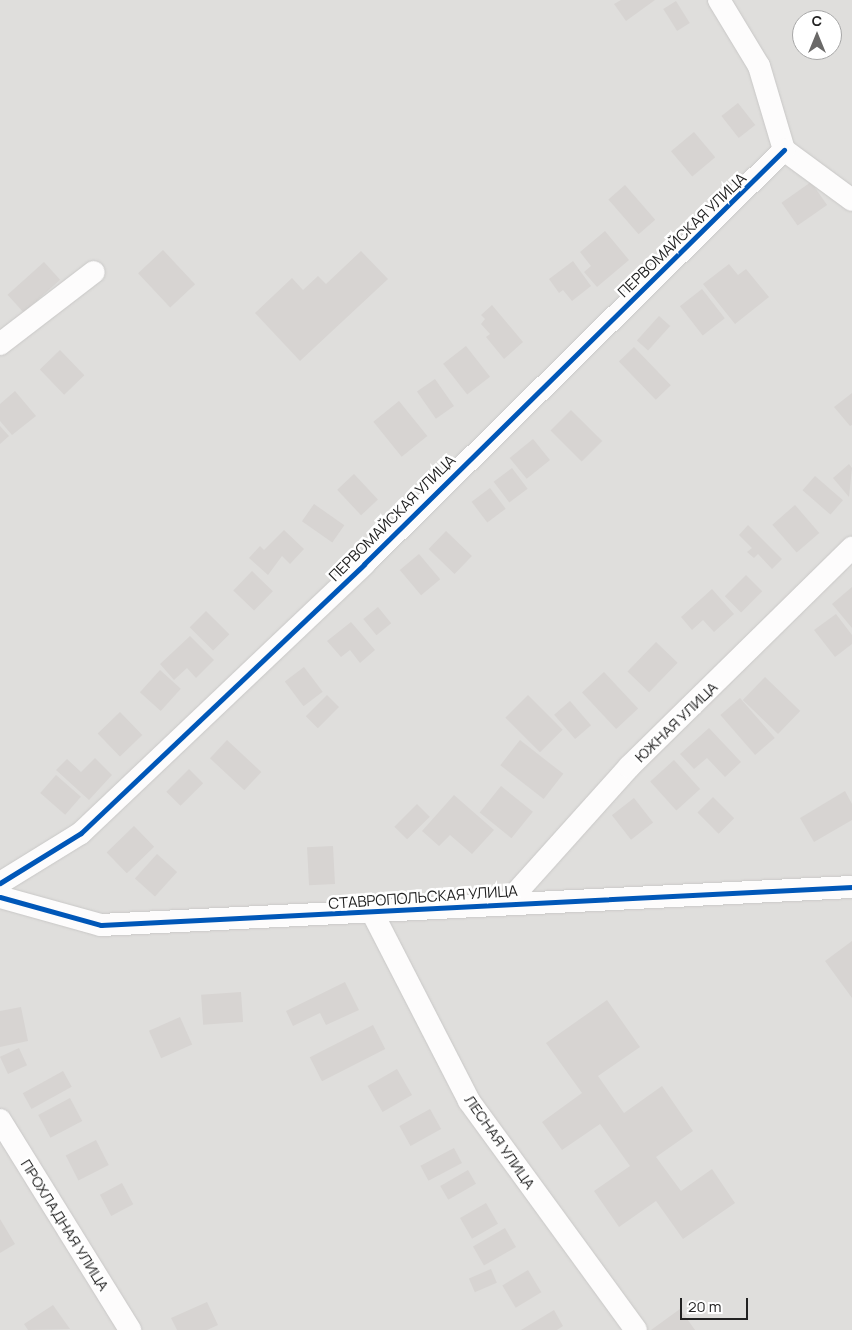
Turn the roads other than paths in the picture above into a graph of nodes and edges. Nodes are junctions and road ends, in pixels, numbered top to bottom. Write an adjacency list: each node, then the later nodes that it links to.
1 (719, 0): 2 (street)
2 (784, 150): 3 (street); 7 (street, ПЕРВОМАЙСКАЯ УЛИЦА)
3 (852, 200)
4 (94, 272): 5 (street)
5 (0, 344)
6 (852, 548): 10 (street, ЮЖНАЯ УЛИЦА)
7 (0, 883)
8 (852, 886): 10 (street, СТАВРОПОЛЬСКАЯ УЛИЦА)
9 (0, 897): 11 (street, СТАВРОПОЛЬСКАЯ УЛИЦА)
10 (507, 903): 11 (street, СТАВРОПОЛЬСКАЯ УЛИЦА)
11 (373, 914): 14 (street, ЛЕСНАЯ УЛИЦА)
12 (0, 1120): 13 (street, ПРОХЛАДНАЯ УЛИЦА)
13 (130, 1330)
14 (636, 1330)

